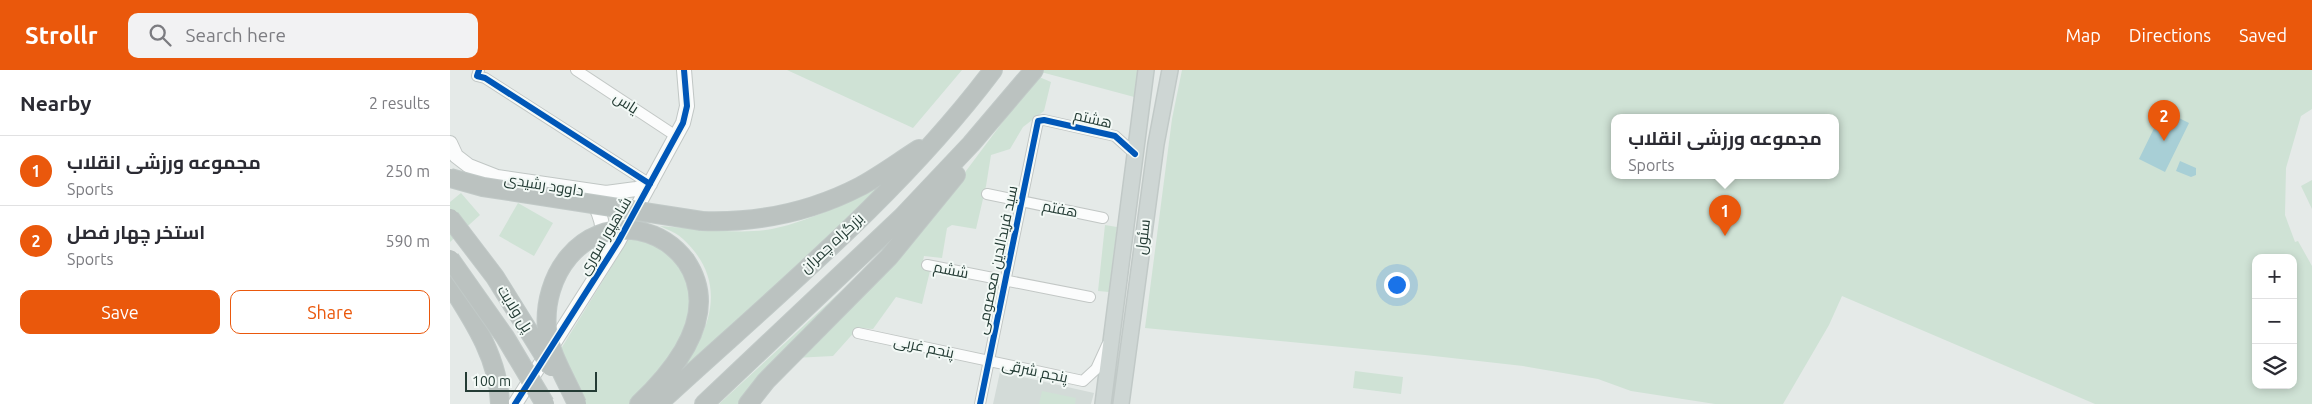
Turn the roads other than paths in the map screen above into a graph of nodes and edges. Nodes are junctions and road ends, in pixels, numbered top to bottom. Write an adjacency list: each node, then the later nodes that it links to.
1 (480, 70): 15 (street)
2 (576, 70): 10 (street, یاس)
3 (684, 70): 10 (street, شاهپور سوری)
4 (993, 70): 9 (highway, بزرگراه چمران)
5 (1034, 70): 12 (highway, بزرگراه چمران)
6 (1146, 70): 13 (main road, سئول)
7 (1170, 70): 43 (main road, سئول)
8 (1038, 121): 13 (street, هشتم); 18 (street, سید فریدالدین معصومی)
9 (942, 134): 14 (highway, bridge); 38 (highway, بزرگراه چمران)
10 (676, 136): 15 (street, شاهپور سوری)
11 (450, 143): 16 (street, داوود رشیدی)
12 (971, 144): 39 (highway, بزرگراه چمران); 40 (highway)
13 (1135, 154): 30 (main road, سئول)
14 (450, 178)
15 (650, 184): 16 (street, داوود رشیدی); 21 (street, شاهپور سوری)
16 (576, 190): 21 (street); 22 (street)
17 (987, 194): 18 (street, هفتم)
18 (1022, 202): 20 (street, هفتم); 27 (street, سید فریدالدین معصومی)
19 (450, 218): 36 (highway, پل ولایت, bridge)
20 (1103, 218)
21 (627, 227): 23 (street, شاهپور سوری)
22 (603, 238): 23 (street); 26 (street)
23 (618, 242): 26 (street, شاهپور سوری)
24 (450, 259): 35 (highway, پل ولایت, bridge)
25 (927, 265): 27 (street, ششم)
26 (598, 273): 34 (street, شاهپور سوری)
27 (1006, 280): 29 (street, ششم); 32 (street, سید فریدالدین معصومی)
28 (450, 284): 33 (highway)
29 (1090, 297)
30 (1112, 332): 32 (street, پنجم شرقی); 42 (main road, سئول)
31 (858, 333): 32 (street, پنجم غربی)
32 (989, 361): 41 (street, سید فریدالدین معصومی)
33 (500, 404)
34 (515, 404)
35 (545, 404)
36 (576, 404): 37 (highway, bridge)
37 (639, 404)
38 (658, 404)
39 (704, 404)
40 (748, 404)
41 (980, 404)
42 (1103, 404)
43 (1121, 404)

